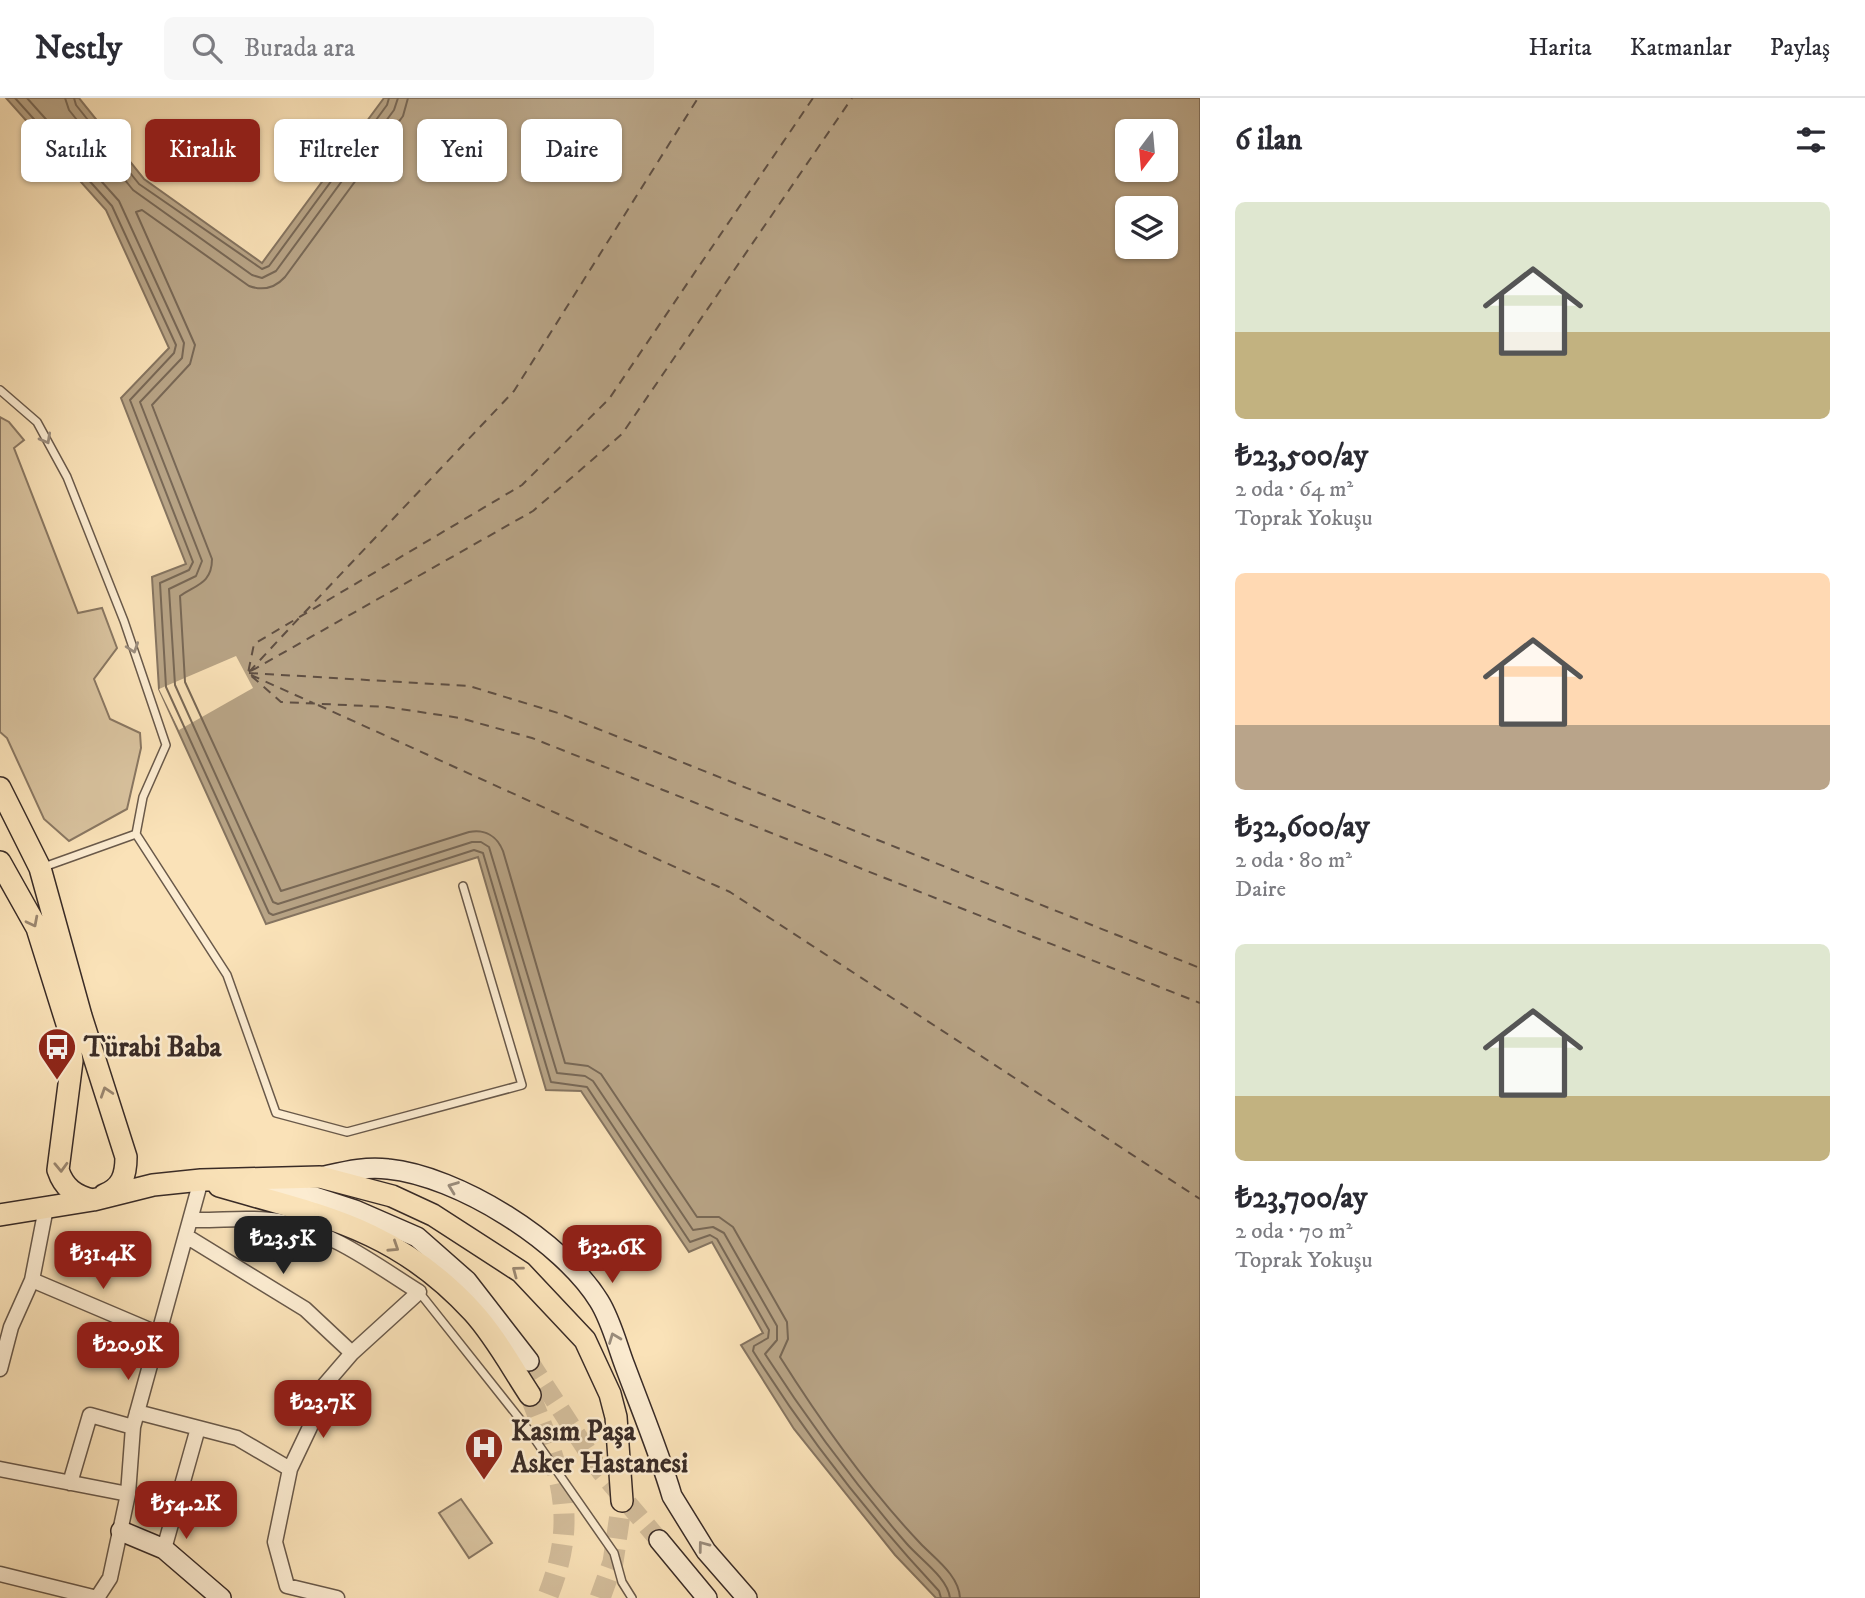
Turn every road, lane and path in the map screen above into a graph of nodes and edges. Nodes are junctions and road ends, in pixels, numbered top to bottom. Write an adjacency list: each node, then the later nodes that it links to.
1 (0, 390): 3 (lane, one-way to 3)
2 (0, 788): 5 (main road)
3 (136, 834): 5 (lane); 6 (lane)
4 (0, 862): 12 (main road, one-way to 12)
5 (40, 868): 7 (main road, one-way to 5)
6 (463, 886)
7 (127, 1157): 10 (main road); 12 (main road)
8 (320, 1177): 9 (main road); 31 (main road, one-way to 8); 42 (street, one-way to 8)
9 (201, 1180): 10 (main road); 11 (main road); 15 (street)
10 (153, 1185): 12 (main road)
11 (239, 1191): 21 (street); 23 (main road, one-way to 23)
12 (93, 1200): 13 (main road)
13 (46, 1208): 14 (main road); 17 (street)
14 (6, 1210)
15 (191, 1220): 16 (street); 18 (street)
16 (186, 1236): 19 (street); 20 (street)
17 (33, 1280): 19 (street); 22 (street)
18 (419, 1292): 20 (street); 40 (lane)
19 (159, 1334): 24 (street)
20 (352, 1353): 28 (street)
21 (529, 1361)
22 (0, 1369)
23 (530, 1395)
24 (137, 1412): 25 (street); 26 (street)
25 (133, 1427): 29 (street); 30 (street)
26 (198, 1428): 28 (street); 34 (street)
27 (0, 1469): 29 (street)
28 (290, 1469): 36 (street)
29 (70, 1483): 30 (street)
30 (128, 1494): 32 (street)
31 (622, 1501)
32 (121, 1531): 34 (street); 37 (street)
33 (659, 1540): 41 (street)
34 (164, 1549): 38 (street)
35 (0, 1574): 37 (street)
36 (286, 1592): 39 (street)
37 (97, 1598)
38 (221, 1598)
39 (337, 1598)
40 (632, 1598)
41 (707, 1598)
42 (747, 1598)

